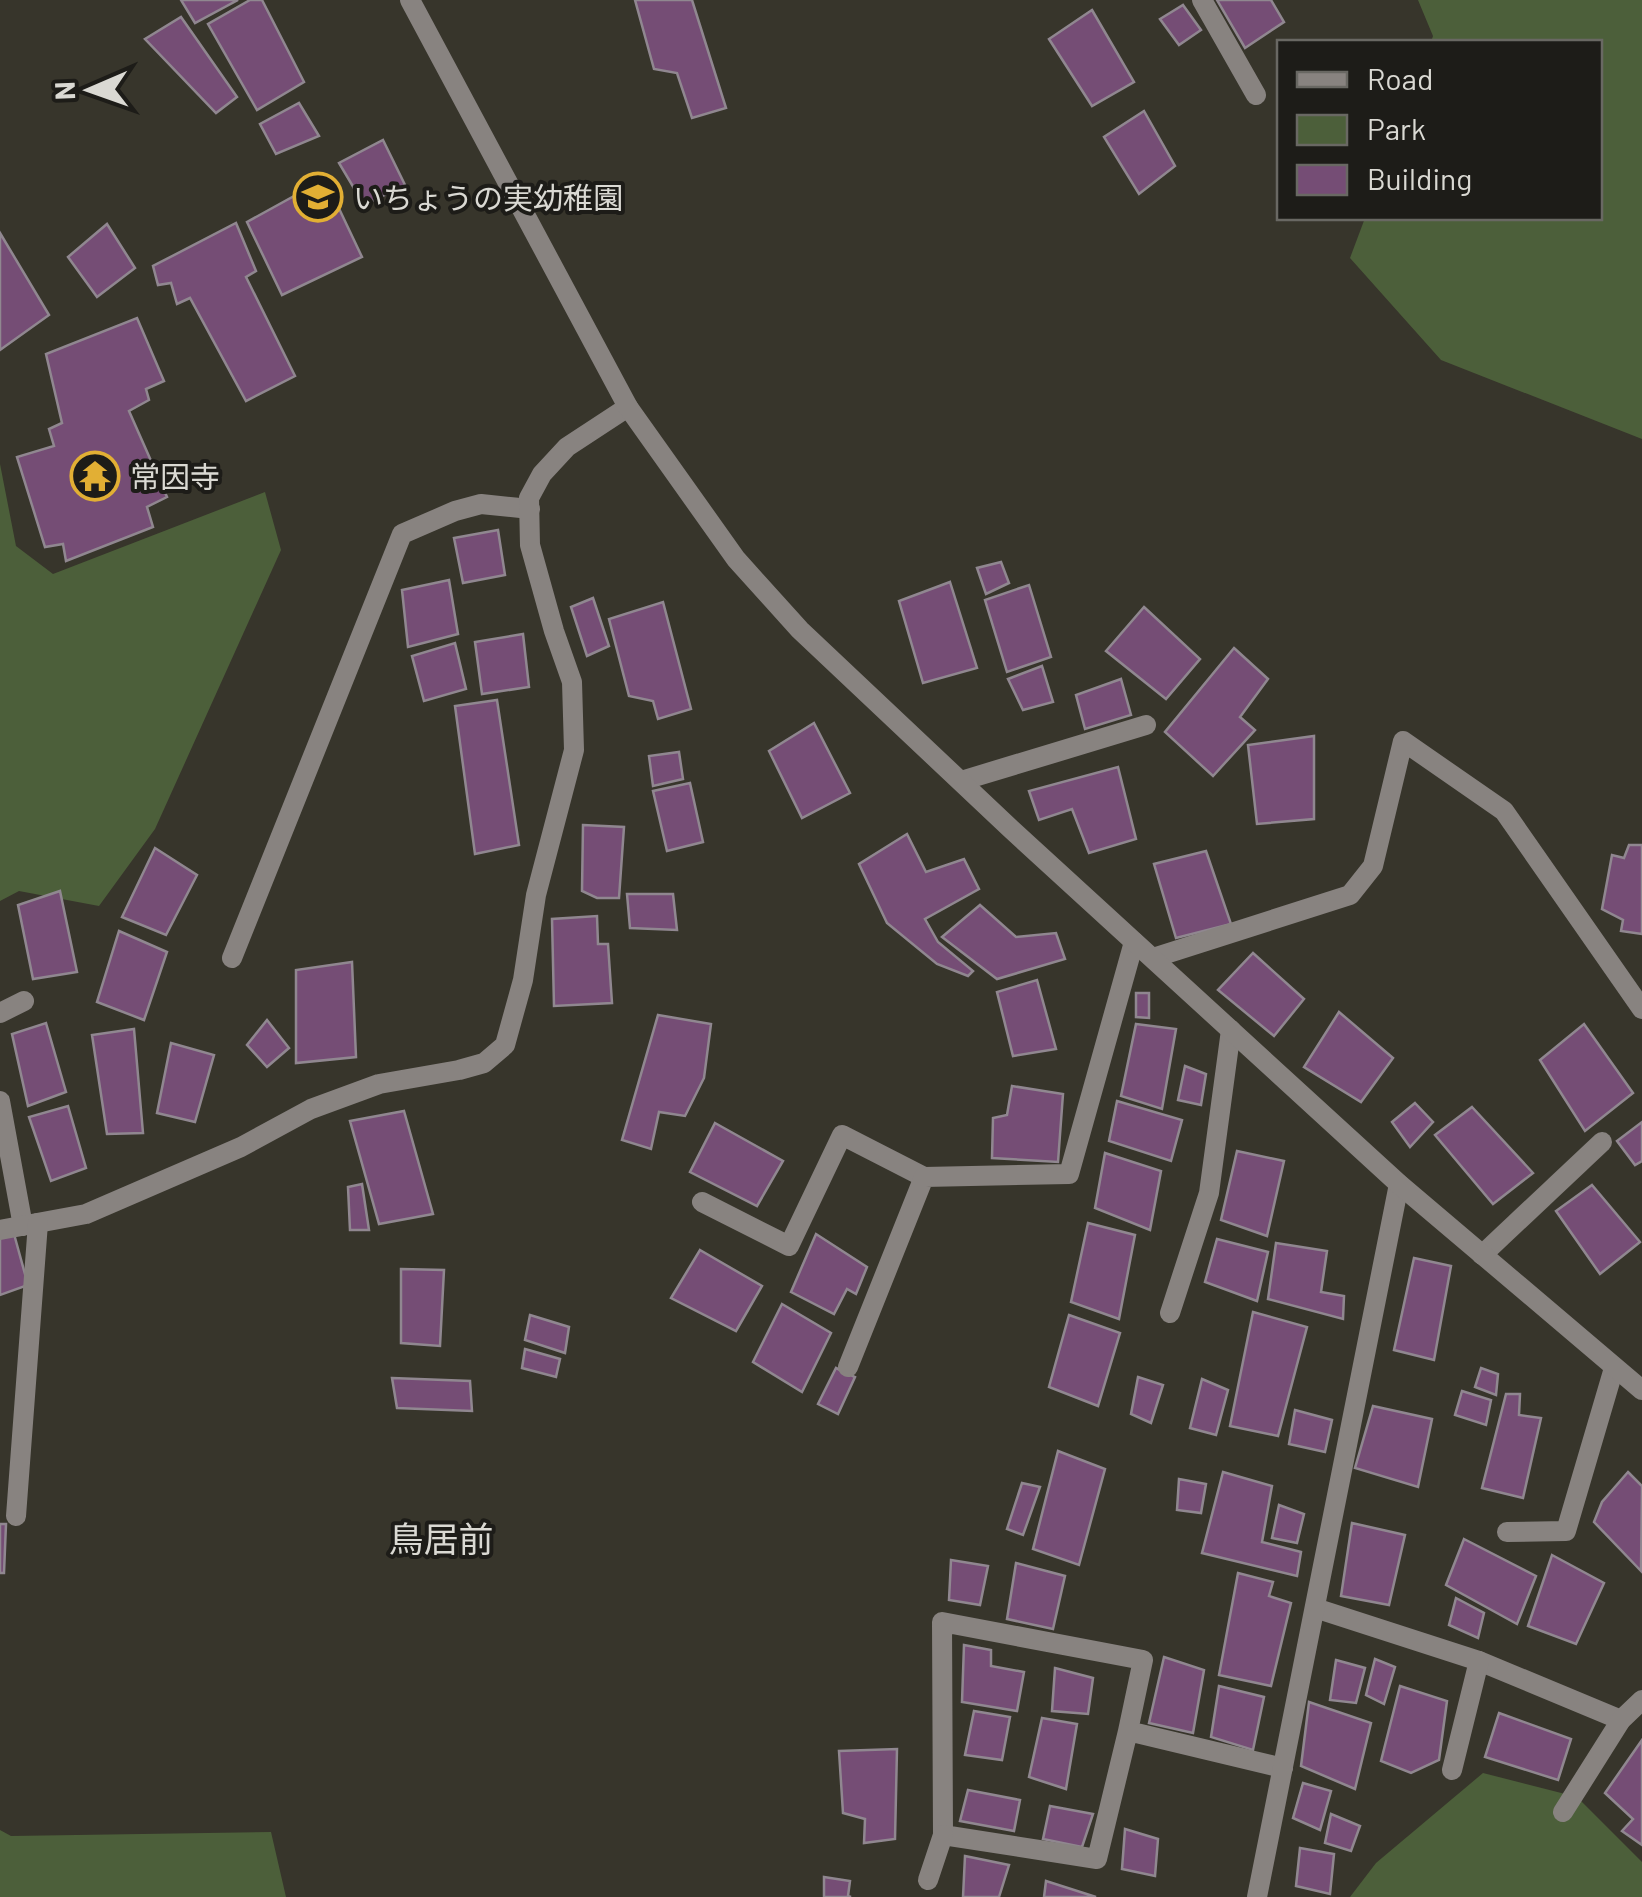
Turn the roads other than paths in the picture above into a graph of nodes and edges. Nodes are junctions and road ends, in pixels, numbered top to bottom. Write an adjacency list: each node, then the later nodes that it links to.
1 (1202, 0): 3 (street)
2 (418, 3): 4 (street)
3 (1256, 95)
4 (628, 408): 5 (street); 7 (street)
5 (530, 509): 9 (street); 20 (street)
6 (1146, 724): 7 (street)
7 (961, 781): 8 (street)
8 (1134, 942): 10 (street); 17 (street)
9 (232, 958)
10 (1152, 958): 12 (street); 14 (street)
11 (24, 1001): 13 (street)
12 (1642, 1009)
13 (0, 1013)
14 (1230, 1030): 18 (street); 23 (street)
15 (0, 1100): 20 (street)
16 (1602, 1142): 22 (street)
17 (924, 1177): 19 (street); 24 (street)
18 (1399, 1184): 22 (street); 29 (street)
19 (702, 1202)
20 (30, 1225): 21 (street); 27 (street)
21 (0, 1230)
22 (1482, 1255): 25 (street)
23 (1170, 1313)
24 (848, 1367)
25 (1614, 1368): 26 (street); 28 (street)
26 (1642, 1390)
27 (16, 1516)
28 (1507, 1532)
29 (1315, 1608): 30 (street); 34 (street)
30 (1479, 1662): 32 (street); 35 (street)
31 (1642, 1700): 32 (street)
32 (1621, 1720): 36 (street)
33 (1128, 1730): 34 (street); 37 (street); 37 (street)
34 (1283, 1768): 39 (street)
35 (1452, 1770)
36 (1562, 1812)
37 (943, 1835): 38 (street)
38 (928, 1880)
39 (1257, 1897)

